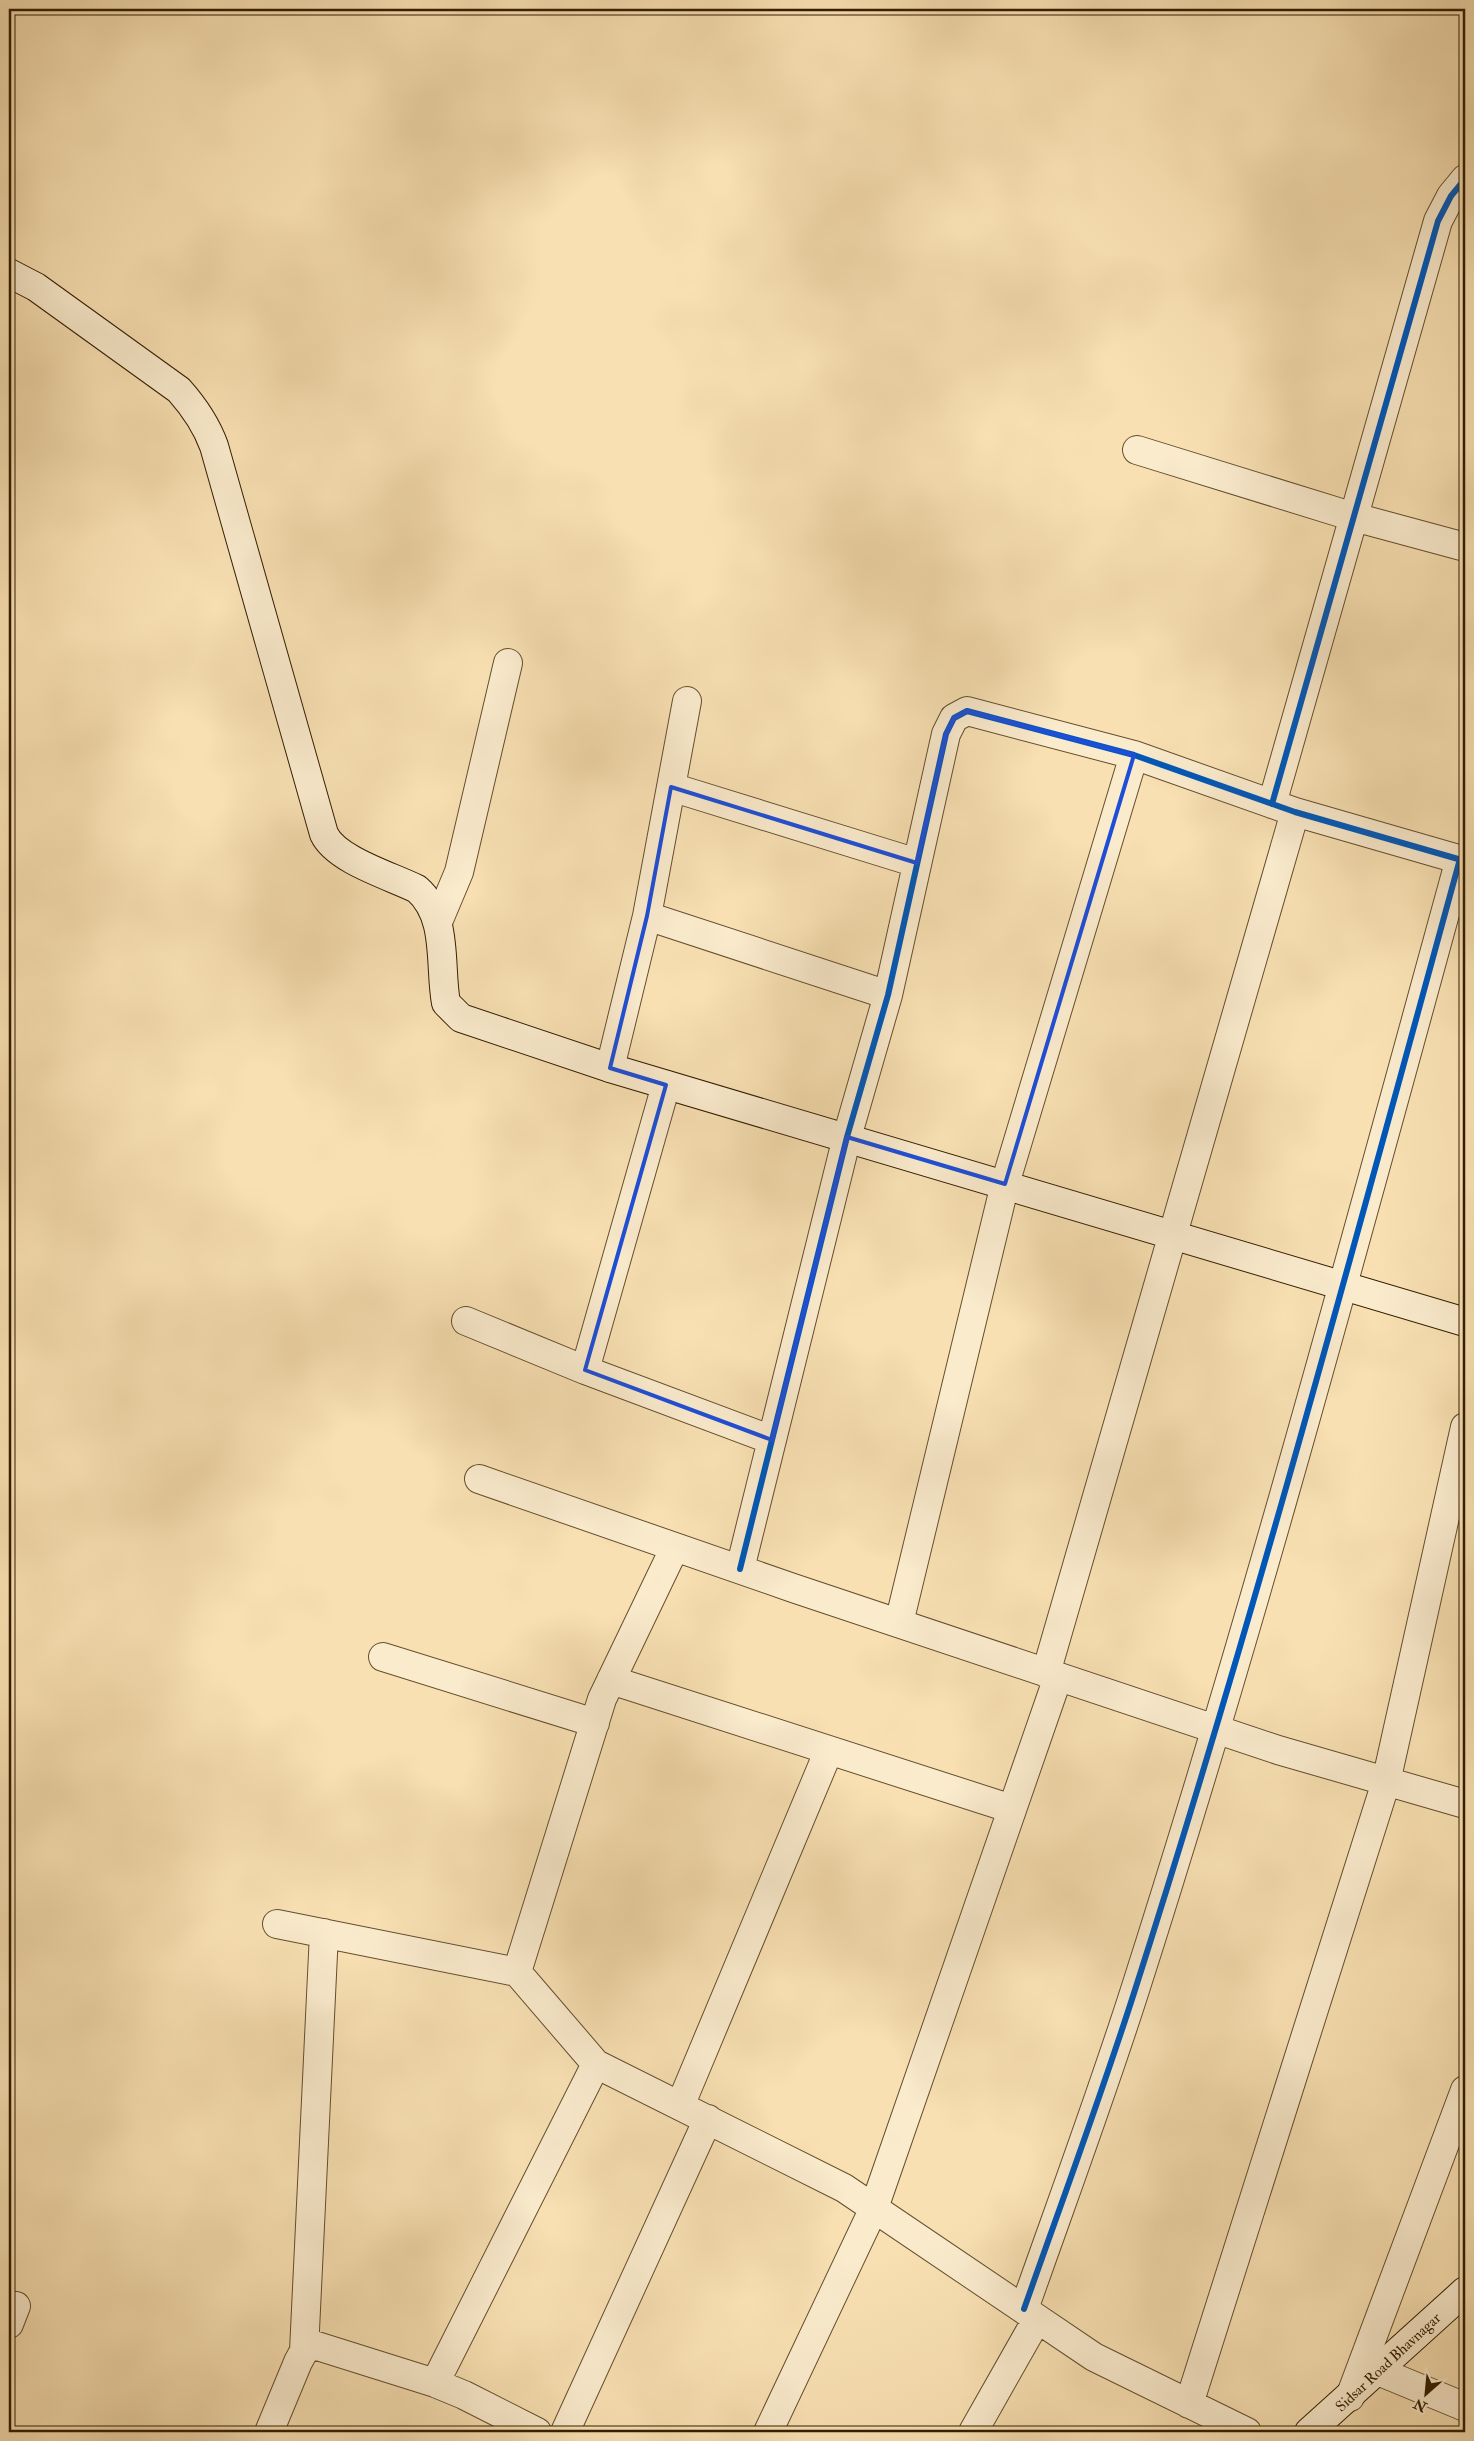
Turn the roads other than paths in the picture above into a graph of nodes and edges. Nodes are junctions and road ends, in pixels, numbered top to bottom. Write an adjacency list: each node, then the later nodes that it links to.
1 (1465, 179): 4 (street)
2 (9, 273): 14 (street)
3 (1137, 450): 4 (street)
4 (1354, 517): 5 (street); 10 (street)
5 (1465, 546)
6 (508, 663): 14 (street)
7 (686, 701): 9 (street)
8 (1134, 755): 10 (street); 12 (street); 19 (street)
9 (671, 786): 12 (street); 13 (street)
10 (1283, 808): 11 (street); 20 (street)
11 (1463, 860): 21 (street)
12 (917, 863): 15 (street)
13 (647, 916): 15 (street); 16 (street)
14 (438, 922): 16 (street)
15 (888, 995): 18 (street)
16 (610, 1068): 17 (street)
17 (666, 1085): 18 (street); 24 (street)
18 (847, 1137): 19 (street); 26 (street)
19 (1005, 1184): 20 (street); 30 (street)
20 (1171, 1234): 21 (street); 32 (street)
21 (1343, 1286): 23 (street); 35 (street)
22 (466, 1321): 24 (street)
23 (1465, 1322)
24 (585, 1370): 26 (street)
25 (1465, 1427): 37 (street)
26 (772, 1440): 29 (street)
27 (479, 1479): 28 (street)
28 (675, 1547): 29 (street); 33 (street)
29 (740, 1569): 30 (street)
30 (899, 1623): 32 (street)
31 (383, 1657): 34 (street)
32 (1052, 1675): 35 (street); 39 (street)
33 (611, 1680): 34 (street); 36 (street)
34 (595, 1723): 42 (street)
35 (1215, 1729): 37 (street); 49 (street)
36 (829, 1750): 39 (street); 45 (street)
37 (1386, 1782): 38 (street); 54 (street)
38 (1465, 1804)
39 (1012, 1809): 47 (street)
40 (277, 1924): 41 (street)
41 (324, 1933): 42 (street); 50 (street)
42 (517, 1972): 43 (street)
43 (596, 2064): 45 (street); 52 (street)
44 (1465, 2090): 53 (street)
45 (680, 2106): 46 (street)
46 (708, 2120): 47 (street); 58 (street)
47 (874, 2208): 49 (street); 59 (street)
48 (1465, 2291): 51 (street, Sidsar Road Bhavnagar)
49 (1031, 2314): 54 (street); 60 (street)
50 (304, 2351): 52 (street); 56 (street)
51 (1378, 2371): 53 (street, Sidsar Road Bhavnagar); 55 (street)
52 (435, 2383): 57 (street)
53 (1350, 2397): 62 (street, Sidsar Road Bhavnagar)
54 (1189, 2404): 61 (street)
55 (1465, 2407)
56 (269, 2432)
57 (537, 2432)
58 (565, 2432)
59 (768, 2432)
60 (972, 2432)
61 (1247, 2432)
62 (1309, 2432)

